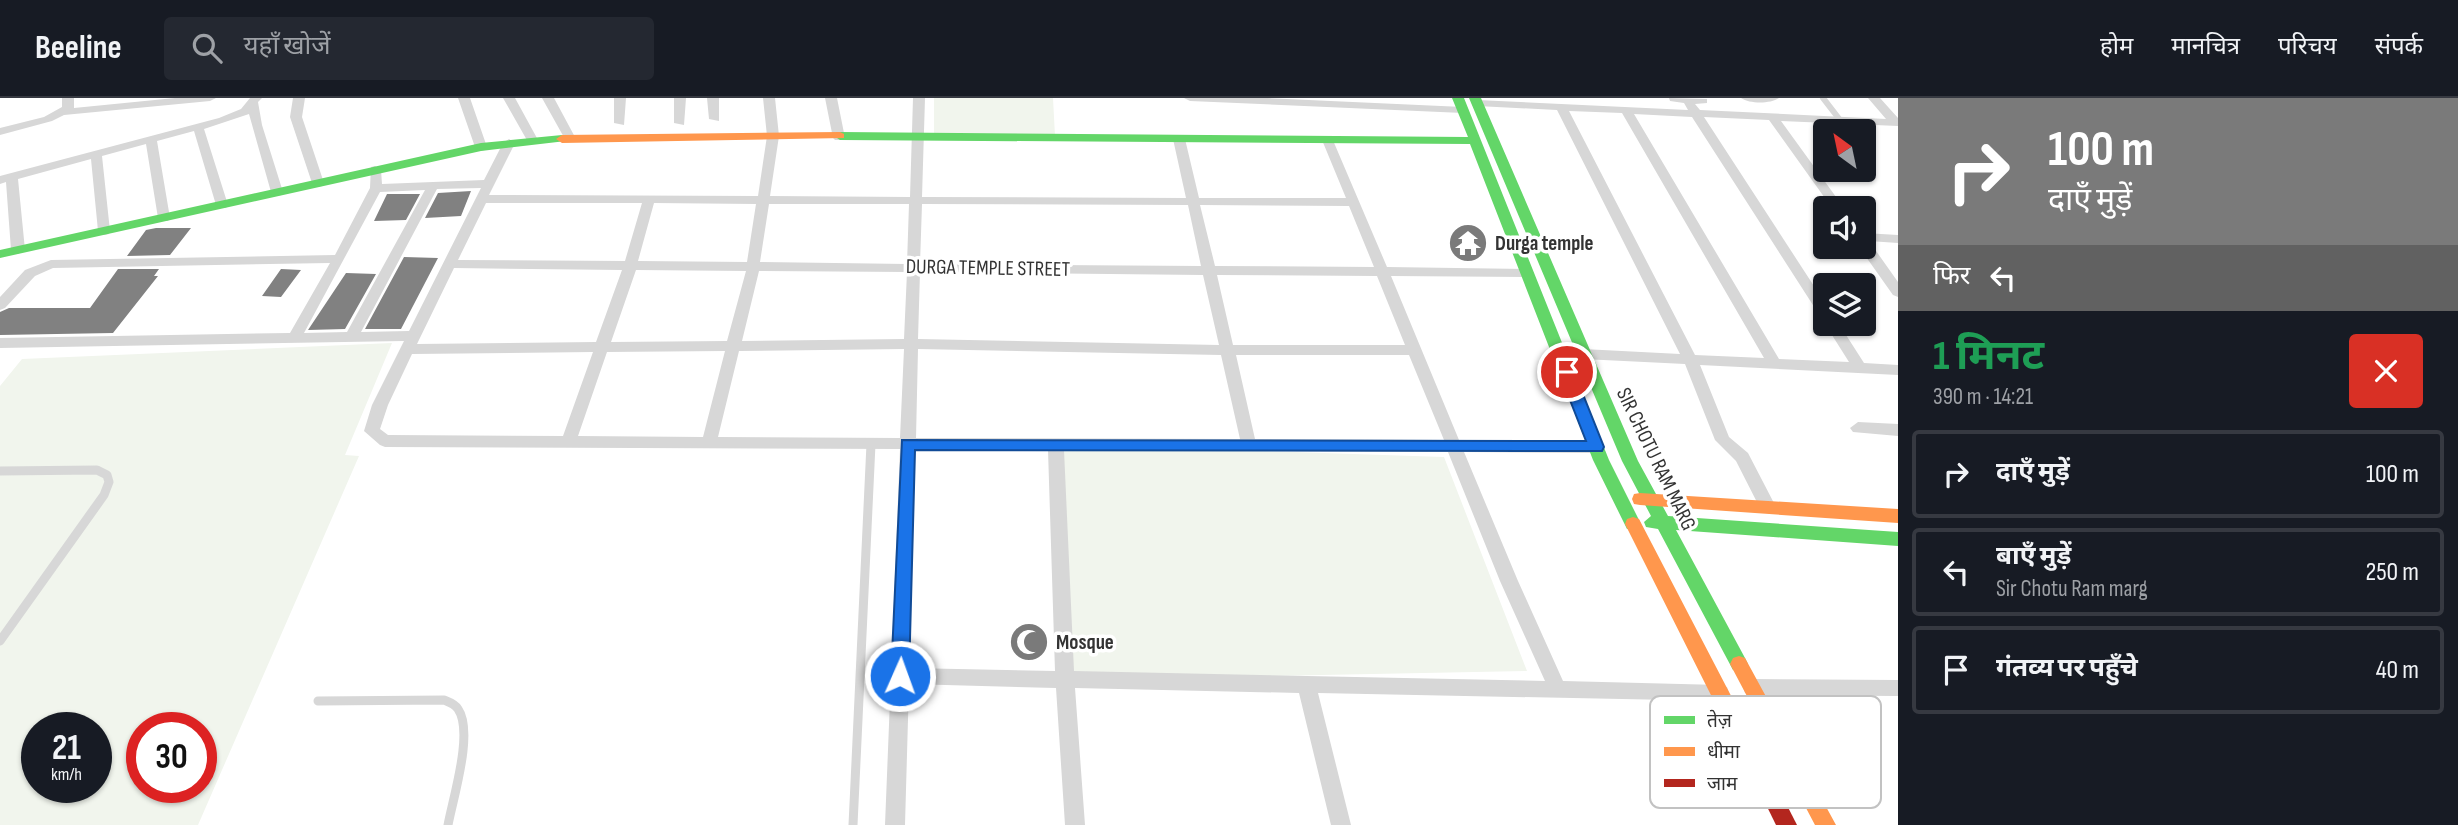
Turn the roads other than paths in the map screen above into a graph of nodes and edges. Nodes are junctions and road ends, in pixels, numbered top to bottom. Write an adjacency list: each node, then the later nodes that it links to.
1 (68, 98): 29 (street)
2 (210, 98): 29 (street)
3 (299, 98): 55 (street)
4 (464, 98): 51 (street)
5 (509, 98): 48 (street)
6 (548, 98): 44 (street)
7 (620, 98): 38 (street)
8 (680, 98): 36 (street)
9 (713, 98): 32 (street)
10 (769, 98): 41 (street)
11 (831, 98): 42 (street)
12 (919, 98): 43 (street)
13 (1190, 98): 20 (street)
14 (1638, 98): 28 (street)
15 (1746, 98): 16 (street); 31 (street)
16 (1773, 98)
17 (1823, 98): 34 (lane)
18 (1874, 98): 37 (street)
19 (1683, 99): 22 (street); 30 (street)
20 (1286, 100): 23 (street)
21 (254, 101): 39 (street); 59 (street)
22 (1703, 101)
23 (1382, 102): 24 (street)
24 (1468, 102): 25 (street); 49 (street); 96 (street, SIR CHOTU RAM MARG)
25 (1539, 102): 26 (street)
26 (1561, 107): 27 (street); 97 (street)
27 (1626, 110): 28 (street); 98 (street)
28 (1644, 111): 30 (street)
29 (65, 112): 40 (street)
30 (1695, 113): 31 (street); 84 (street)
31 (1766, 117): 33 (street); 60 (street)
32 (715, 119)
33 (1815, 119)
34 (1839, 119)
35 (1876, 121): 37 (street)
36 (681, 122)
37 (1897, 122)
38 (620, 123)
39 (198, 127): 46 (street); 67 (street)
40 (0, 132)
41 (773, 136): 42 (street); 44 (street); 61 (street)
42 (839, 138): 43 (street)
43 (917, 138): 45 (street); 64 (street)
44 (570, 139): 48 (street)
45 (1179, 139): 47 (street); 65 (street)
46 (151, 140): 52 (street); 68 (street)
47 (1328, 140): 49 (street); 66 (street)
48 (532, 141): 50 (street)
49 (1475, 141): 82 (street)
50 (509, 143): 51 (street); 56 (street)
51 (481, 147): 53 (street)
52 (96, 154): 54 (street); 69 (street)
53 (375, 170): 55 (street); 58 (street)
54 (6, 178): 72 (street)
55 (318, 183): 59 (street)
56 (488, 184): 57 (street); 62 (street)
57 (433, 186): 58 (street); 87 (street)
58 (376, 188): 74 (street)
59 (277, 192): 67 (street)
60 (1829, 196)
61 (763, 198): 63 (street); 64 (street); 79 (street)
62 (481, 199): 63 (street); 76 (street)
63 (649, 199): 77 (street)
64 (915, 201): 65 (street); 78 (street)
65 (1193, 201): 66 (street); 80 (street)
66 (1353, 202): 81 (street)
67 (222, 205): 68 (street)
68 (164, 218): 69 (street)
69 (104, 231): 72 (street)
70 (1876, 238): 71 (street)
71 (1898, 239)
72 (18, 250): 73 (street)
73 (0, 254)
74 (339, 259): 85 (street); 88 (street)
75 (1875, 259): 83 (street)
76 (449, 264): 77 (street, DURGA TEMPLE STREET); 89 (street)
77 (631, 264): 79 (street, DURGA TEMPLE STREET); 92 (street)
78 (915, 267): 79 (street, DURGA TEMPLE STREET); 80 (street, DURGA TEMPLE STREET); 91 (street)
79 (753, 268): 93 (street)
80 (1209, 272): 81 (street, DURGA TEMPLE STREET); 94 (street)
81 (1382, 273): 82 (street, DURGA TEMPLE STREET); 95 (street)
82 (1527, 273): 110 (street)
83 (1898, 292)
84 (1813, 295)
85 (0, 305)
86 (1840, 336): 99 (street)
87 (351, 337): 88 (street); 89 (street)
88 (294, 338): 90 (street)
89 (411, 342): 92 (street); 104 (street)
90 (0, 343)
91 (913, 344): 93 (street); 94 (street); 106 (street)
92 (601, 345): 93 (street); 104 (street)
93 (733, 346): 103 (street)
94 (1227, 350): 95 (street); 108 (street)
95 (1413, 350): 109 (street)
96 (1583, 354): 97 (street); 113 (street, SIR CHOTU RAM MARG)
97 (1690, 359): 98 (street); 114 (street)
98 (1774, 363): 99 (street)
99 (1860, 368): 100 (street)
100 (1898, 370)
101 (1858, 428): 102 (street)
102 (1898, 430)
103 (709, 442): 104 (street); 105 (street)
104 (568, 443)
105 (871, 444): 106 (street); 133 (lane)
106 (907, 444): 107 (street); 120 (street)
107 (1056, 444): 108 (street); 121 (street)
108 (1249, 445): 109 (street)
109 (1453, 446): 110 (street); 124 (street)
110 (1596, 447): 112 (street)
111 (0, 471): 119 (lane)
112 (1620, 497): 113 (street); 116 (street)
113 (1650, 500): 114 (street); 117 (street, SIR CHOTU RAM MARG)
114 (1768, 507): 115 (street)
115 (1898, 516)
116 (1632, 520): 117 (street); 126 (street)
117 (1663, 523): 118 (street); 123 (street, SIR CHOTU RAM MARG)
118 (1898, 539)
119 (0, 640)
120 (900, 676): 121 (street); 134 (street)
121 (1065, 680): 122 (street); 135 (street)
122 (1306, 684): 124 (street); 136 (street)
123 (1752, 687): 125 (street); 128 (street, SIR CHOTU RAM MARG)
124 (1557, 688): 126 (street)
125 (1898, 688)
126 (1720, 693): 127 (street)
127 (1722, 696)
128 (1757, 696)
129 (318, 701): 132 (lane)
130 (1778, 808): 137 (street)
131 (1817, 808): 138 (street, SIR CHOTU RAM MARG)
132 (448, 825)
133 (853, 825)
134 (895, 825)
135 (1075, 825)
136 (1340, 825)
137 (1787, 825)
138 (1826, 825)

